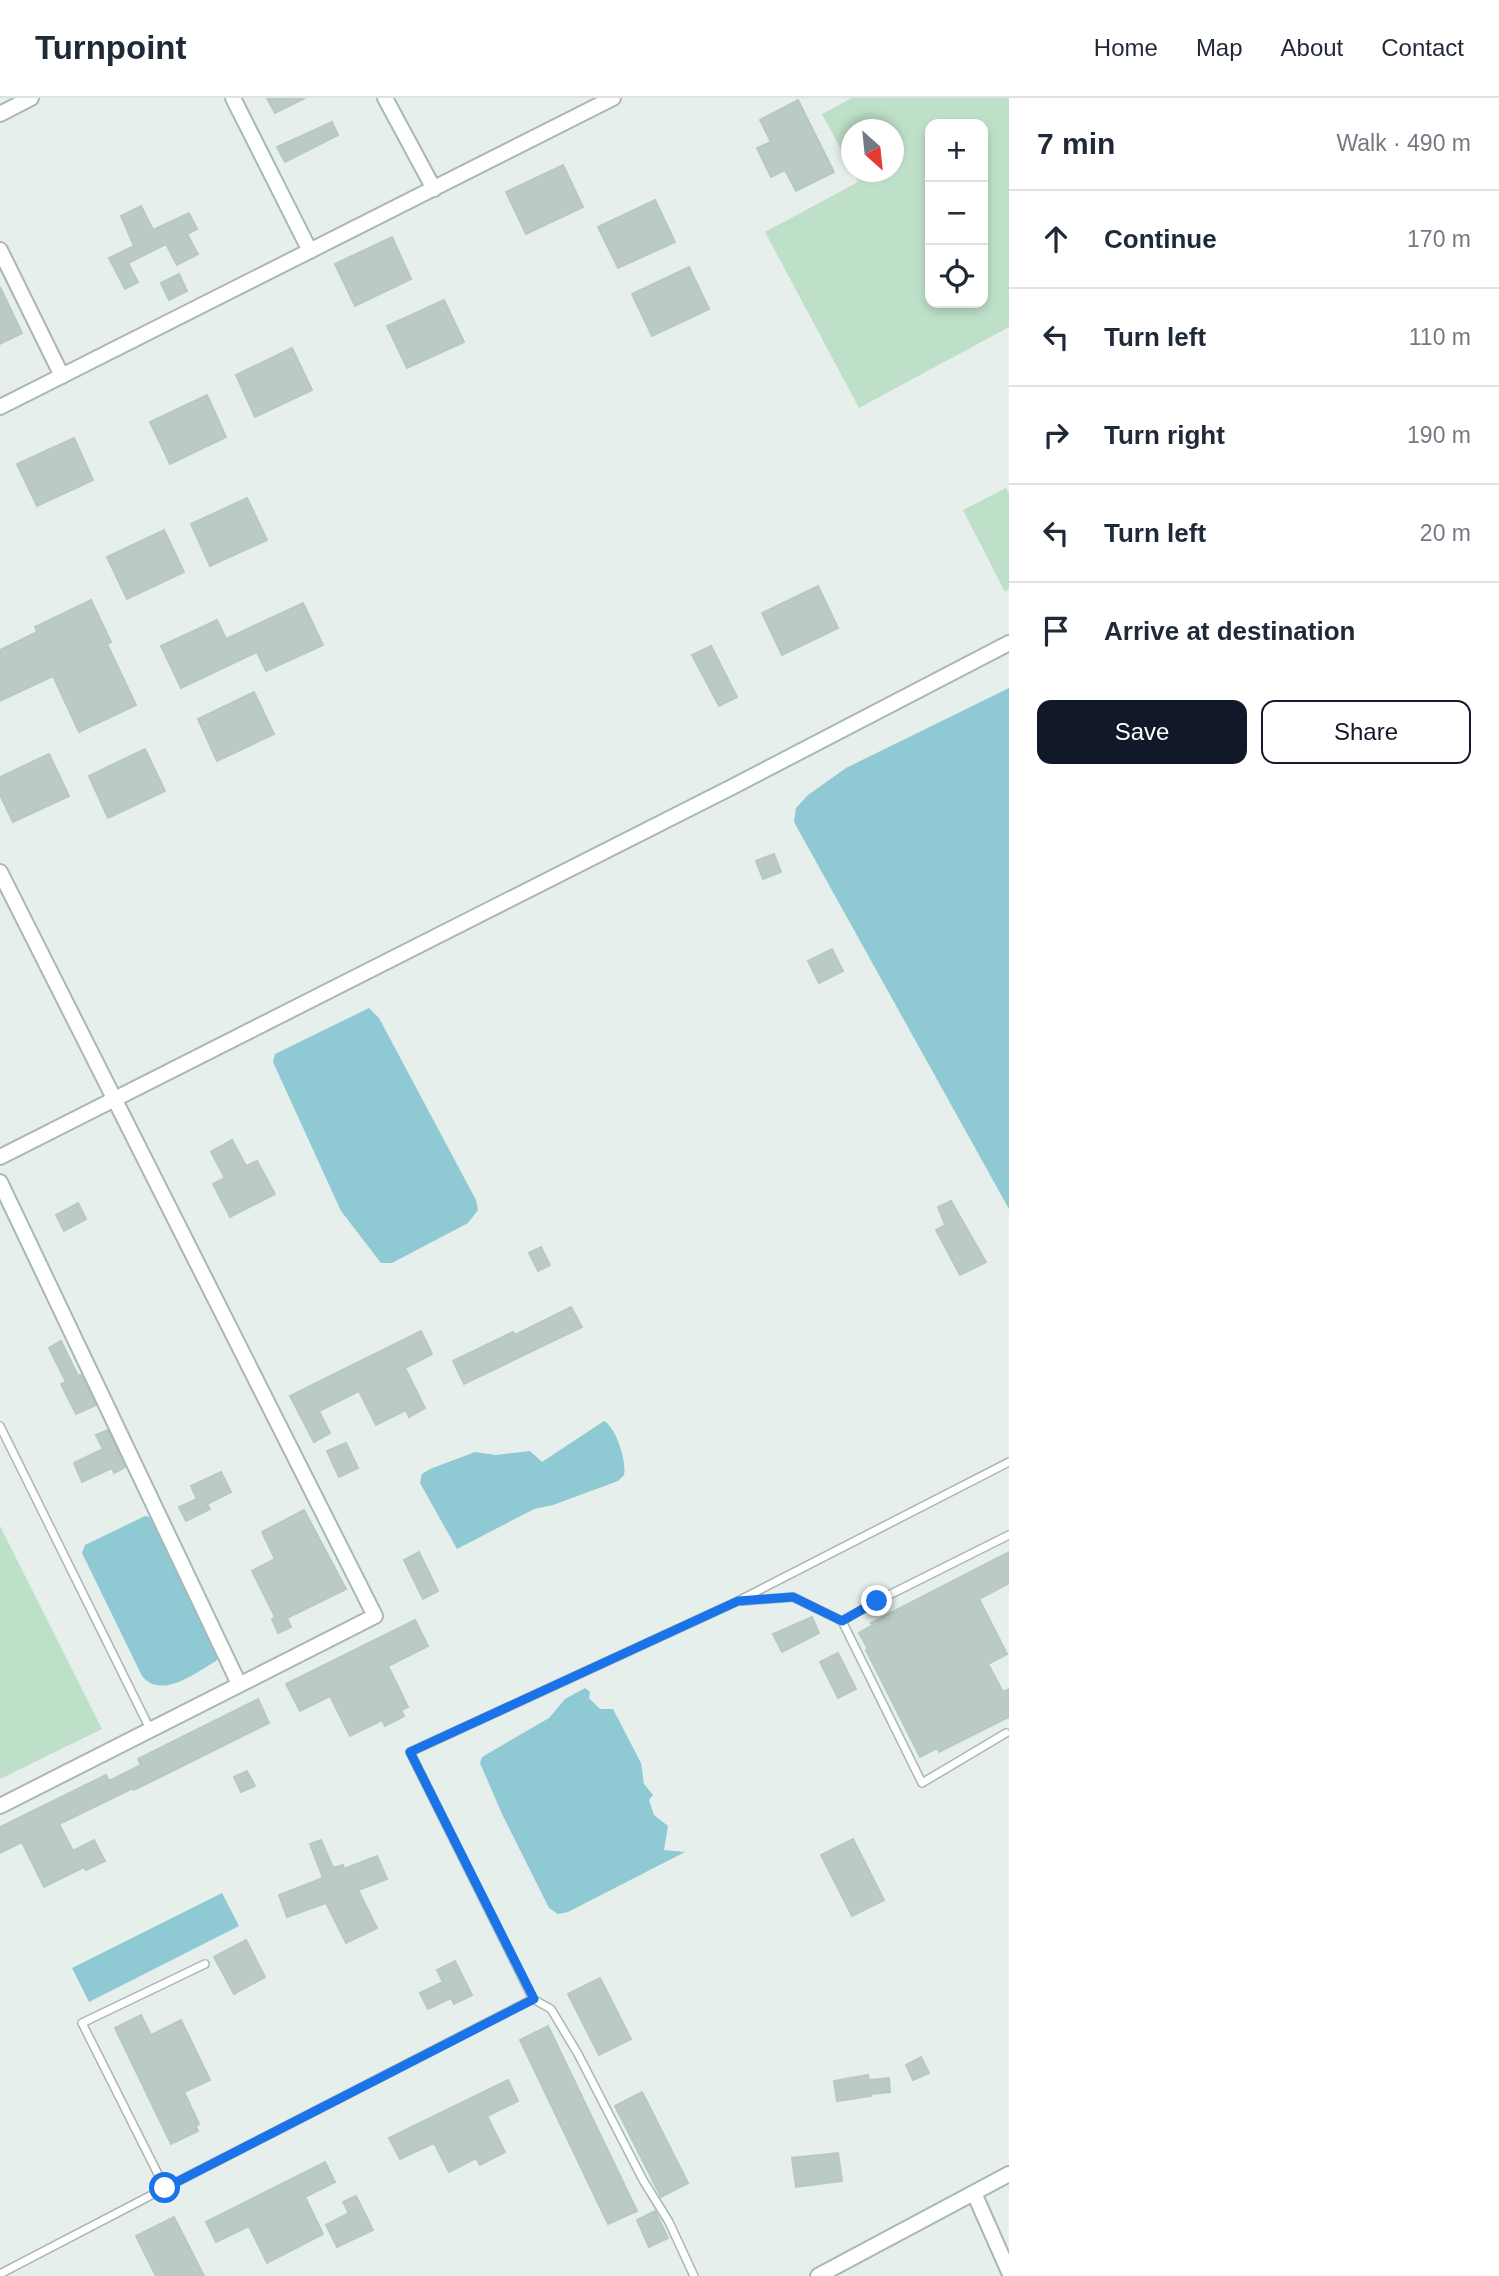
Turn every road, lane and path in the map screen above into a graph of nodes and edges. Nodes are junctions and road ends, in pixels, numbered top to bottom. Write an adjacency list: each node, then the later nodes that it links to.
1 (31, 98): 5 (street)
2 (233, 98): 8 (street)
3 (385, 98): 6 (street)
4 (613, 98): 6 (street)
5 (0, 114)
6 (434, 188): 8 (street)
7 (0, 250): 9 (street)
8 (310, 251): 9 (street)
9 (62, 376): 10 (street)
10 (0, 407)
11 (1009, 643): 13 (street)
12 (0, 872): 13 (street)
13 (114, 1099): 14 (street); 21 (street)
14 (0, 1157)
15 (0, 1182): 21 (street)
16 (0, 1426): 22 (lane)
17 (1009, 1462): 19 (lane)
18 (1009, 1535): 20 (lane)
19 (738, 1601): 20 (lane); 26 (lane)
20 (842, 1621): 23 (lane)
21 (240, 1684): 22 (street)
22 (150, 1729): 24 (street)
23 (1008, 1734)
24 (0, 1806)
25 (205, 1964): 28 (lane)
26 (534, 1999): 28 (lane); 32 (lane)
27 (1009, 2174): 29 (street)
28 (165, 2188): 31 (lane)
29 (974, 2193): 30 (street); 33 (street)
30 (1009, 2273)
31 (0, 2274)
32 (694, 2276)
33 (818, 2276)

